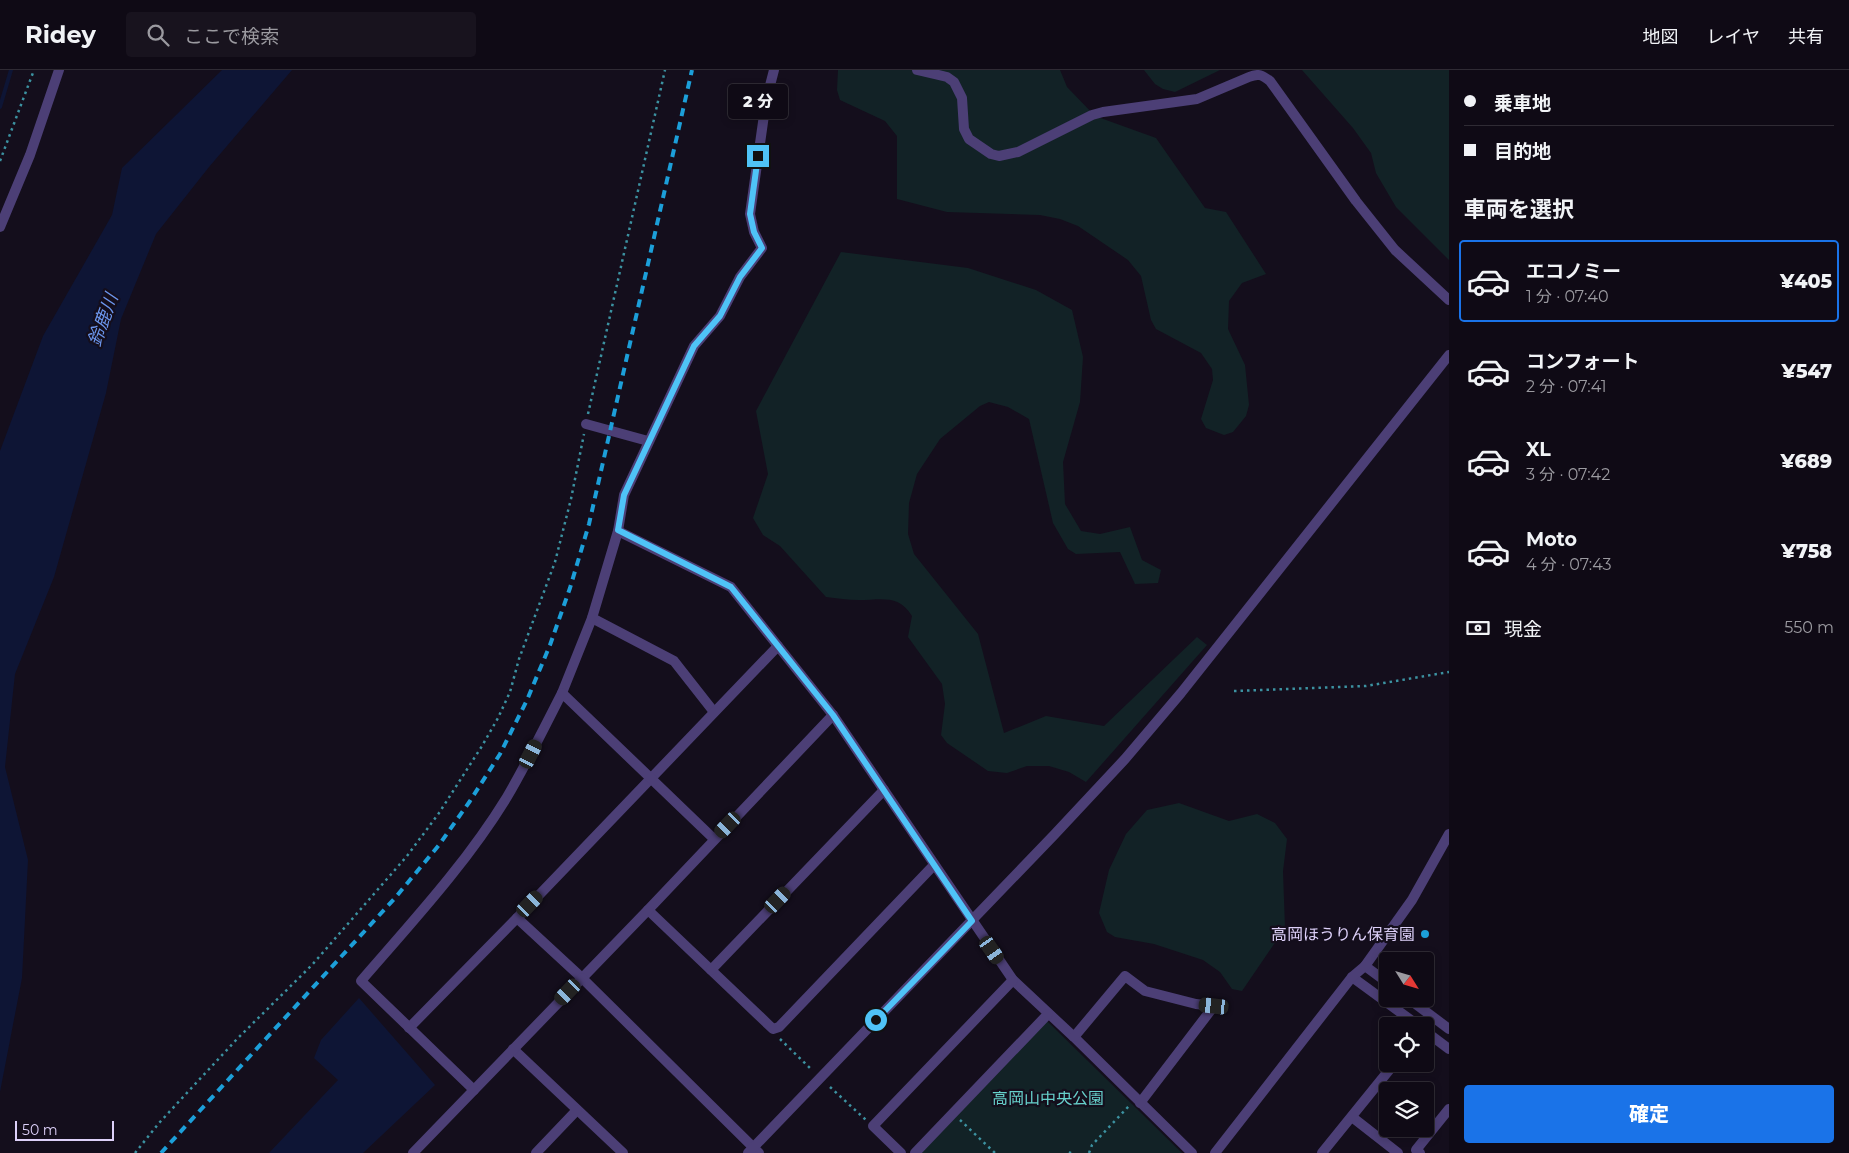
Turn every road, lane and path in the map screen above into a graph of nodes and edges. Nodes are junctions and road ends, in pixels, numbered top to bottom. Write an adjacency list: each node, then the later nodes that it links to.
1 (34, 70): 6 (path)
2 (59, 70): 7 (street)
3 (665, 70): 10 (path)
4 (774, 70): 11 (street)
5 (917, 70): 8 (street)
6 (0, 161)
7 (0, 227)
8 (1449, 300)
9 (1449, 355): 27 (street)
10 (586, 424): 11 (street); 56 (path)
11 (648, 441): 12 (street)
12 (618, 530): 13 (street); 14 (street)
13 (592, 618): 17 (street); 18 (street)
14 (778, 646): 18 (street); 19 (street)
15 (1449, 672): 16 (path)
16 (1234, 691)
17 (562, 692): 20 (street); 37 (street)
18 (714, 712): 20 (street)
19 (833, 715): 21 (street); 23 (street)
20 (651, 778): 23 (street); 26 (street)
21 (884, 790): 24 (street); 29 (street)
22 (1449, 834): 28 (street)
23 (714, 839): 25 (street)
24 (934, 865): 27 (street); 39 (street)
25 (648, 910): 29 (street); 31 (street)
26 (517, 918): 31 (street); 37 (street)
27 (972, 921): 33 (street); 55 (street)
28 (1365, 966): 30 (street); 32 (street)
29 (711, 970): 39 (street)
30 (1379, 976)
31 (582, 978): 42 (street); 55 (street)
32 (1352, 978): 36 (street); 65 (street)
33 (1013, 980): 35 (street); 54 (street)
34 (1421, 1008): 38 (street)
35 (1048, 1014): 40 (street); 52 (street)
36 (1406, 1017)
37 (409, 1028): 47 (street)
38 (1449, 1028)
39 (773, 1029): 44 (path)
40 (1074, 1037): 48 (street); 48 (street)
41 (1434, 1038): 43 (street)
42 (513, 1049): 47 (street); 51 (street)
43 (1449, 1049)
44 (811, 1069)
45 (1388, 1072): 53 (street)
46 (830, 1087): 54 (path)
47 (474, 1090): 57 (street)
48 (1140, 1103): 64 (street)
49 (1129, 1106): 63 (path)
50 (1449, 1109): 68 (street)
51 (577, 1110): 58 (street); 59 (street)
52 (953, 1113): 61 (street); 62 (path)
53 (1352, 1116): 66 (street); 67 (street)
54 (873, 1126): 60 (street)
55 (754, 1151)
56 (135, 1153)
57 (413, 1153)
58 (536, 1153)
59 (623, 1153)
60 (901, 1153)
61 (915, 1153)
62 (995, 1153)
63 (1089, 1153)
64 (1192, 1153)
65 (1215, 1153)
66 (1322, 1153)
67 (1398, 1153)
68 (1420, 1153)

